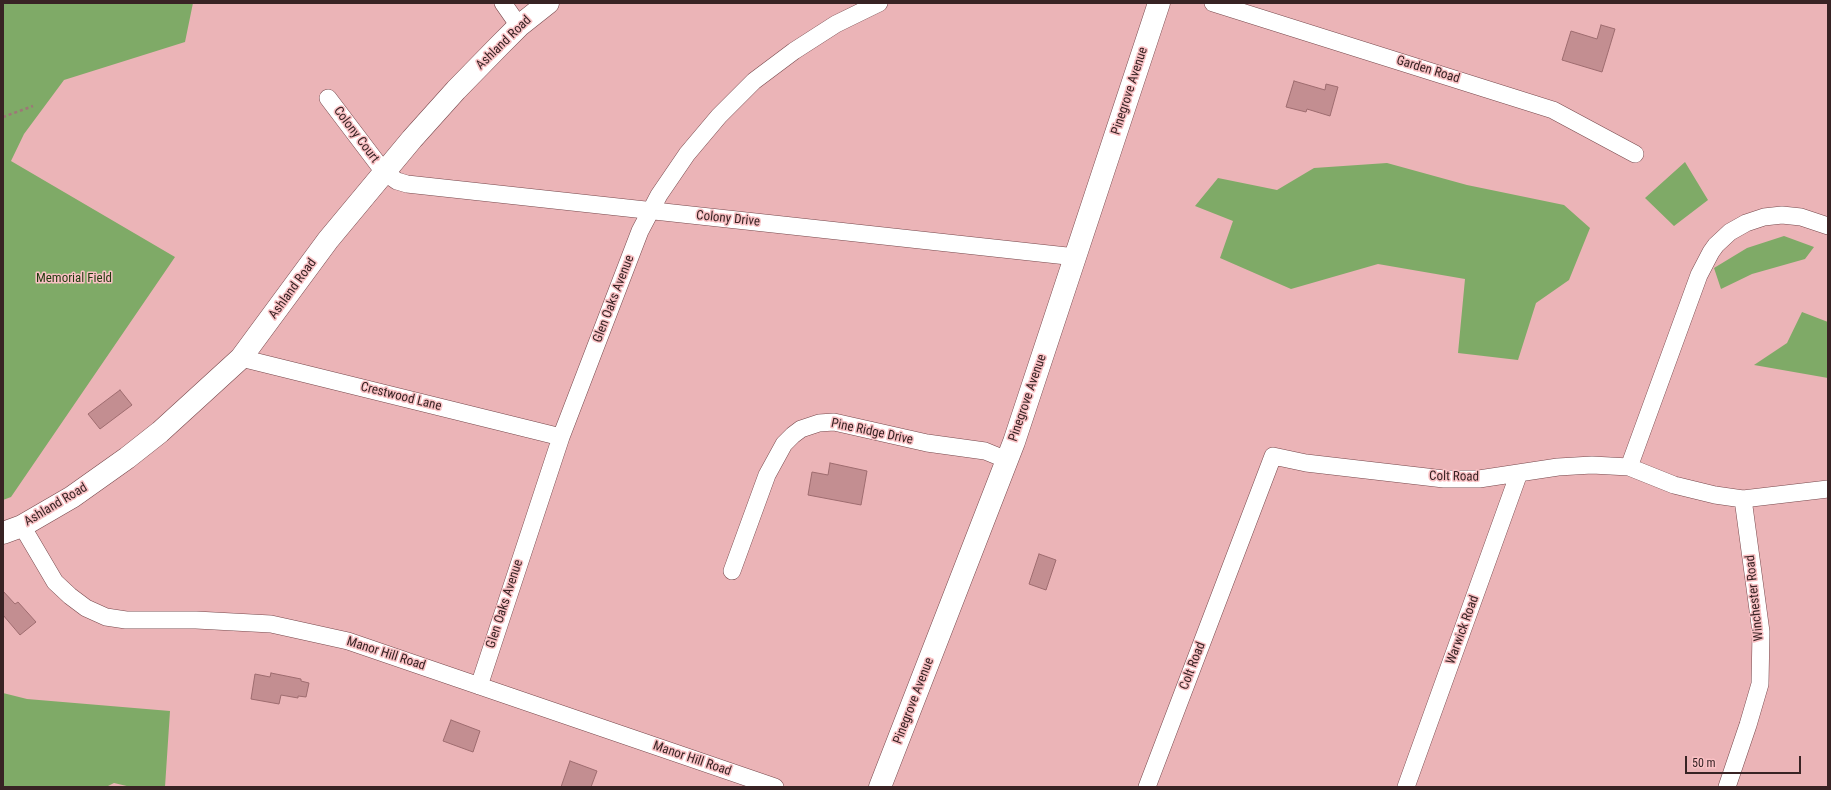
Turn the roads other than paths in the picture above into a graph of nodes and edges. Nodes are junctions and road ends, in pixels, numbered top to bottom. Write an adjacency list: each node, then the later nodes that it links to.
1 (503, 3): 6 (street)
2 (548, 3): 6 (street, Ashland Road)
3 (879, 3): 10 (street, Glen Oaks Avenue)
4 (1159, 3): 12 (street, Pinegrove Avenue)
5 (1213, 3): 8 (street, Garden Road)
6 (519, 26): 9 (street, Ashland Road)
7 (328, 98): 9 (street, Colony Court)
8 (1635, 154)
9 (384, 172): 10 (street, Colony Drive); 13 (street, Ashland Road)
10 (651, 211): 12 (street, Colony Drive); 14 (street, Glen Oaks Avenue)
11 (1828, 226): 16 (street)
12 (1076, 257): 15 (street, Pinegrove Avenue)
13 (241, 358): 14 (street, Crestwood Lane); 20 (street, Ashland Road)
14 (561, 437): 22 (street, Glen Oaks Avenue)
15 (1007, 460): 21 (street, Pine Ridge Drive); 24 (street, Pinegrove Avenue)
16 (1629, 467): 17 (street, Colt Road); 19 (street, Colt Road)
17 (1520, 473): 25 (street, Colt Road); 26 (street, Warwick Road)
18 (1828, 489): 19 (street, Colt Road)
19 (1743, 500): 27 (street, Winchester Road)
20 (13, 530): 22 (street, Manor Hill Road)
21 (732, 571)
22 (479, 686): 23 (street, Manor Hill Road)
23 (775, 787)
24 (880, 787)
25 (1147, 787)
26 (1406, 787)
27 (1727, 787)

